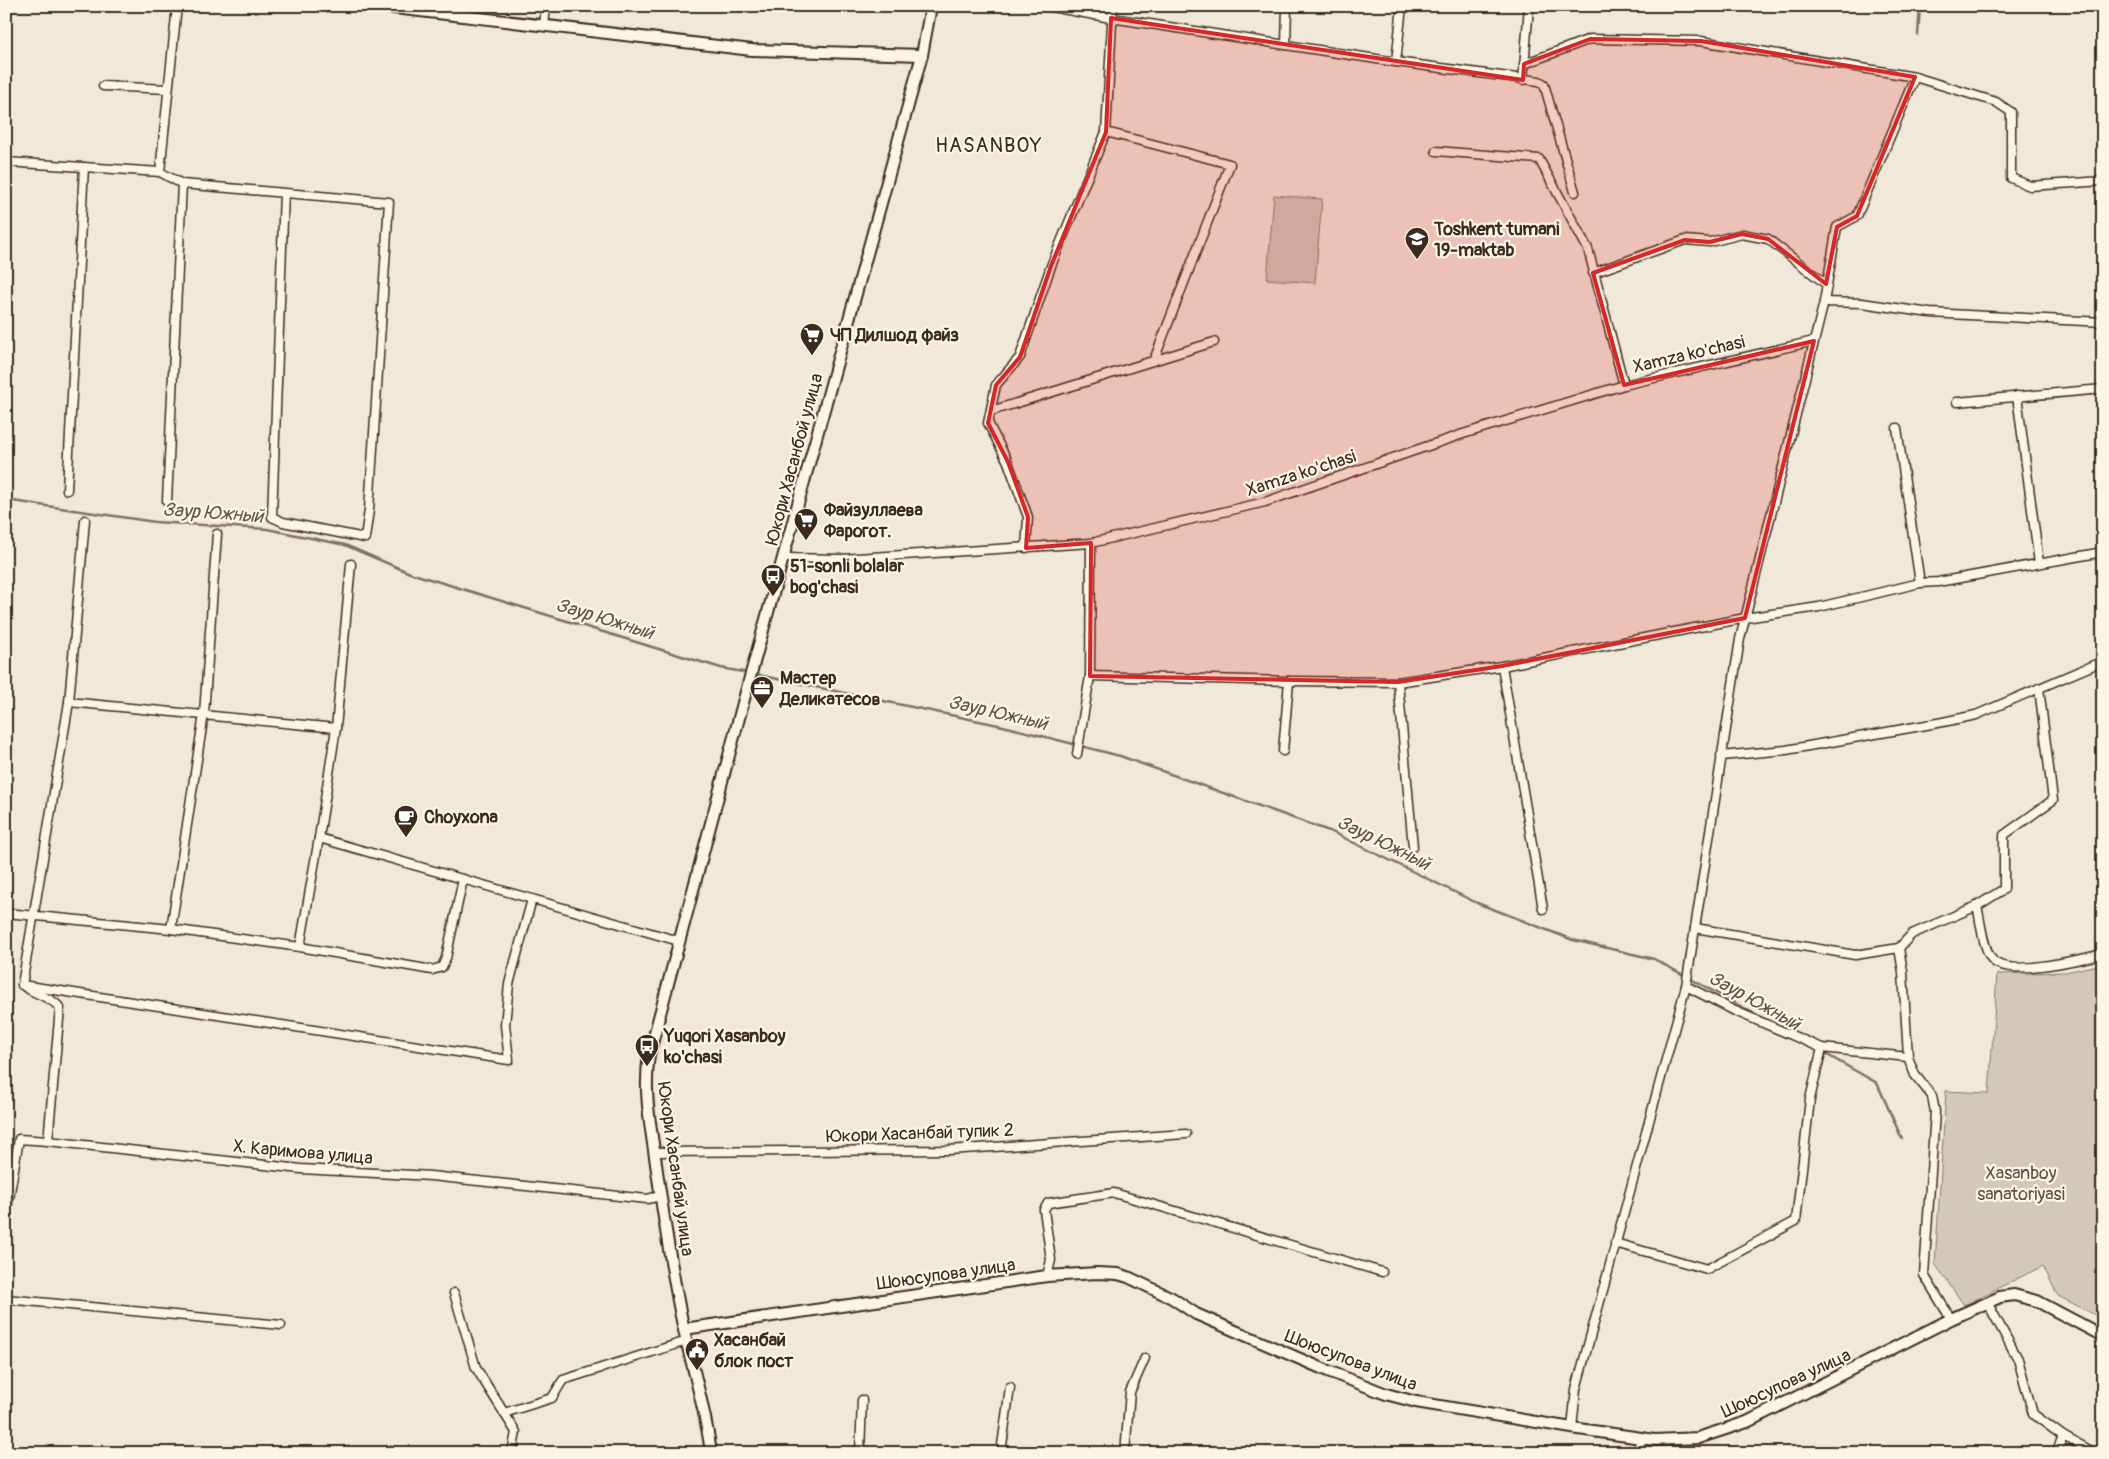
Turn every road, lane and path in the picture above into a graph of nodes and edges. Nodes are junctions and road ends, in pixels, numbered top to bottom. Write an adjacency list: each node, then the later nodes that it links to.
1 (177, 6): 19 (street)
2 (377, 6): 11 (street)
3 (546, 6): 11 (street)
4 (930, 6): 13 (street, Юкори Хасанбой улица)
5 (1046, 6): 10 (street)
6 (1113, 6): 10 (street)
7 (1287, 6): 12 (street)
8 (1402, 6): 14 (street)
9 (1529, 6): 15 (street)
10 (1111, 18): 12 (street); 20 (street)
11 (544, 26): 13 (street)
12 (1286, 45): 14 (street)
13 (922, 55): 49 (street, Юкори Хасанбой улица)
14 (1396, 62): 17 (street)
15 (1524, 64): 16 (street); 17 (street)
16 (1915, 77): 25 (street); 30 (street)
17 (1523, 80): 27 (street)
18 (103, 86): 19 (street)
19 (168, 89): 24 (street)
20 (1106, 132): 35 (street); 40 (street)
21 (1436, 151): 29 (street)
22 (6, 162): 23 (street)
23 (84, 167): 24 (street); 42 (street)
24 (160, 172): 26 (street)
25 (2103, 181)
26 (182, 184): 28 (street); 43 (street)
27 (1575, 192)
28 (284, 193): 28 (street)
29 (1593, 273): 30 (street); 36 (street)
30 (1826, 284): 31 (street)
31 (1824, 302): 32 (street); 33 (street)
32 (2103, 322)
33 (1814, 341): 36 (street, Xamza ko'chasi); 54 (street)
34 (1214, 342): 35 (street)
35 (1154, 360): 40 (street)
36 (1624, 385): 46 (street, Xamza ko'chasi)
37 (2103, 389): 38 (street)
38 (2017, 396): 39 (street); 50 (street)
39 (1957, 402)
40 (991, 411): 47 (street)
41 (1897, 428): 53 (street)
42 (67, 490)
43 (167, 501)
44 (86, 520): 62 (street)
45 (217, 534): 63 (street)
46 (1091, 543): 47 (street, Xamza ko'chasi); 57 (street)
47 (1026, 548): 49 (street, Xamza ko'chasi)
48 (2101, 552): 50 (street); 52 (street)
49 (784, 558): 60 (street, Юкори Хасанбой улица)
50 (2039, 563): 53 (street)
51 (351, 564): 64 (street)
52 (2103, 565)
53 (1920, 583): 54 (street)
54 (1745, 618): 56 (street); 67 (street)
55 (2103, 661): 61 (street)
56 (1502, 666): 59 (street); 73 (street)
57 (1090, 676): 58 (street); 66 (street)
58 (1289, 681): 59 (street); 65 (street)
59 (1398, 682): 69 (street)
60 (747, 688): 78 (street, Юкори Хасанбай улица)
61 (2039, 688): 67 (street); 72 (street)
62 (69, 702): 63 (street); 75 (street)
63 (204, 714): 64 (street); 77 (street)
64 (336, 728): 68 (street)
65 (1283, 751)
66 (1077, 754)
67 (1721, 756): 76 (street)
68 (319, 838): 70 (street); 79 (street)
69 (1414, 848)
70 (464, 880): 71 (street); 79 (street)
71 (532, 899): 78 (street); 84 (street)
72 (1977, 906): 80 (street); 81 (street)
73 (1542, 909)
74 (6, 913): 75 (street)
75 (34, 916): 77 (street); 82 (street)
76 (1695, 928): 80 (street); 83 (street)
77 (170, 929): 79 (street)
78 (678, 941): 90 (street, Юкори Хасанбай улица)
79 (300, 947)
80 (1900, 948): 87 (street)
81 (2103, 954)
82 (22, 985): 84 (street); 85 (street)
83 (1686, 986): 86 (street); 93 (street)
84 (62, 991): 85 (street)
85 (57, 1004): 89 (street)
86 (1822, 1048): 87 (street); 93 (street)
87 (1908, 1057): 99 (street)
88 (1186, 1134): 90 (street, Юкори Хасанбай тупик 2)
89 (48, 1141): 91 (street, Х. Каримова улица); 92 (street, Х. Каримова улица)
90 (654, 1152): 91 (street, Юкори Хасанбай улица)
91 (661, 1196): 101 (street, Юкори Хасанбай улица)
92 (6, 1216)
93 (1616, 1243): 108 (street)
94 (1382, 1272): 95 (street)
95 (1046, 1276): 101 (street, Шоюсупова улица); 108 (street, Шоюсупова улица)
96 (454, 1293): 107 (street)
97 (6, 1299): 100 (street)
98 (1986, 1302): 99 (street, Шоюсупова улица); 102 (street, Шоюсупова улица); 109 (street)
99 (1951, 1319): 110 (street, Шоюсупова улица)
100 (281, 1325)
101 (684, 1329): 103 (street, Юкори Хасанбай улица)
102 (2103, 1336)
103 (687, 1341): 107 (street); 112 (street, Юкори Хасанбай улица)
104 (1145, 1358): 115 (street)
105 (1010, 1387): 114 (street)
106 (862, 1400): 113 (street)
107 (504, 1413): 111 (street)
108 (1572, 1428): 110 (street, Шоюсупова улица)
109 (2063, 1436): 117 (street); 118 (street)
110 (1642, 1439): 116 (street)
111 (512, 1453)
112 (711, 1453)
113 (860, 1453)
114 (1001, 1453)
115 (1125, 1453)
116 (1637, 1453)
117 (2056, 1453)
118 (2094, 1453)

